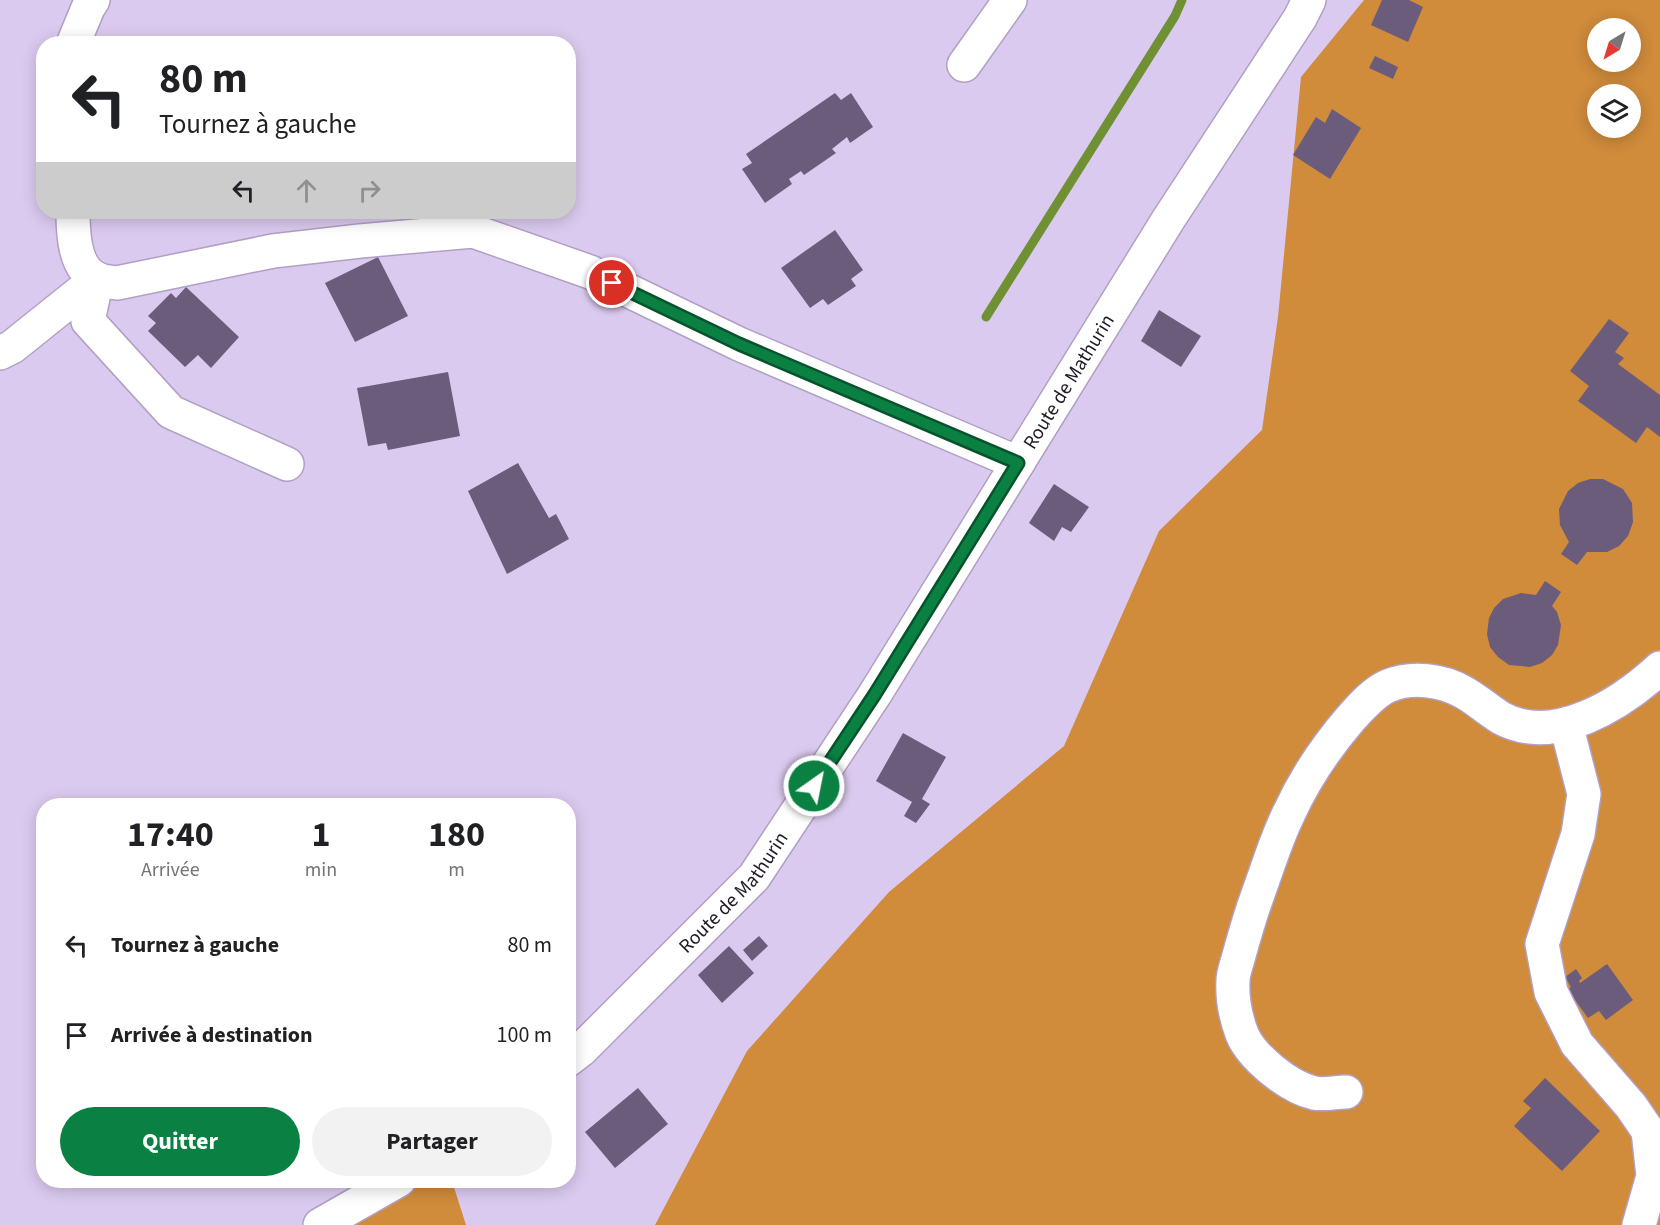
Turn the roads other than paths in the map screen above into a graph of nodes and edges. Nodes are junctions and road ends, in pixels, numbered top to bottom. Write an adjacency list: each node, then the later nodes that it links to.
1 (93, 0): 4 (street)
2 (1010, 0): 5 (street)
3 (1309, 0): 9 (street, Route de Mathurin)
4 (76, 36)
5 (964, 65)
6 (74, 219): 7 (street)
7 (97, 279): 8 (street); 9 (street); 10 (street)
8 (0, 353)
9 (1018, 463): 13 (street, Route de Mathurin)
10 (287, 464)
11 (1660, 668): 12 (street)
12 (1566, 724): 14 (street); 17 (street)
13 (576, 1054)
14 (1346, 1092)
15 (385, 1188): 16 (street)
16 (320, 1225)
17 (1639, 1225)

